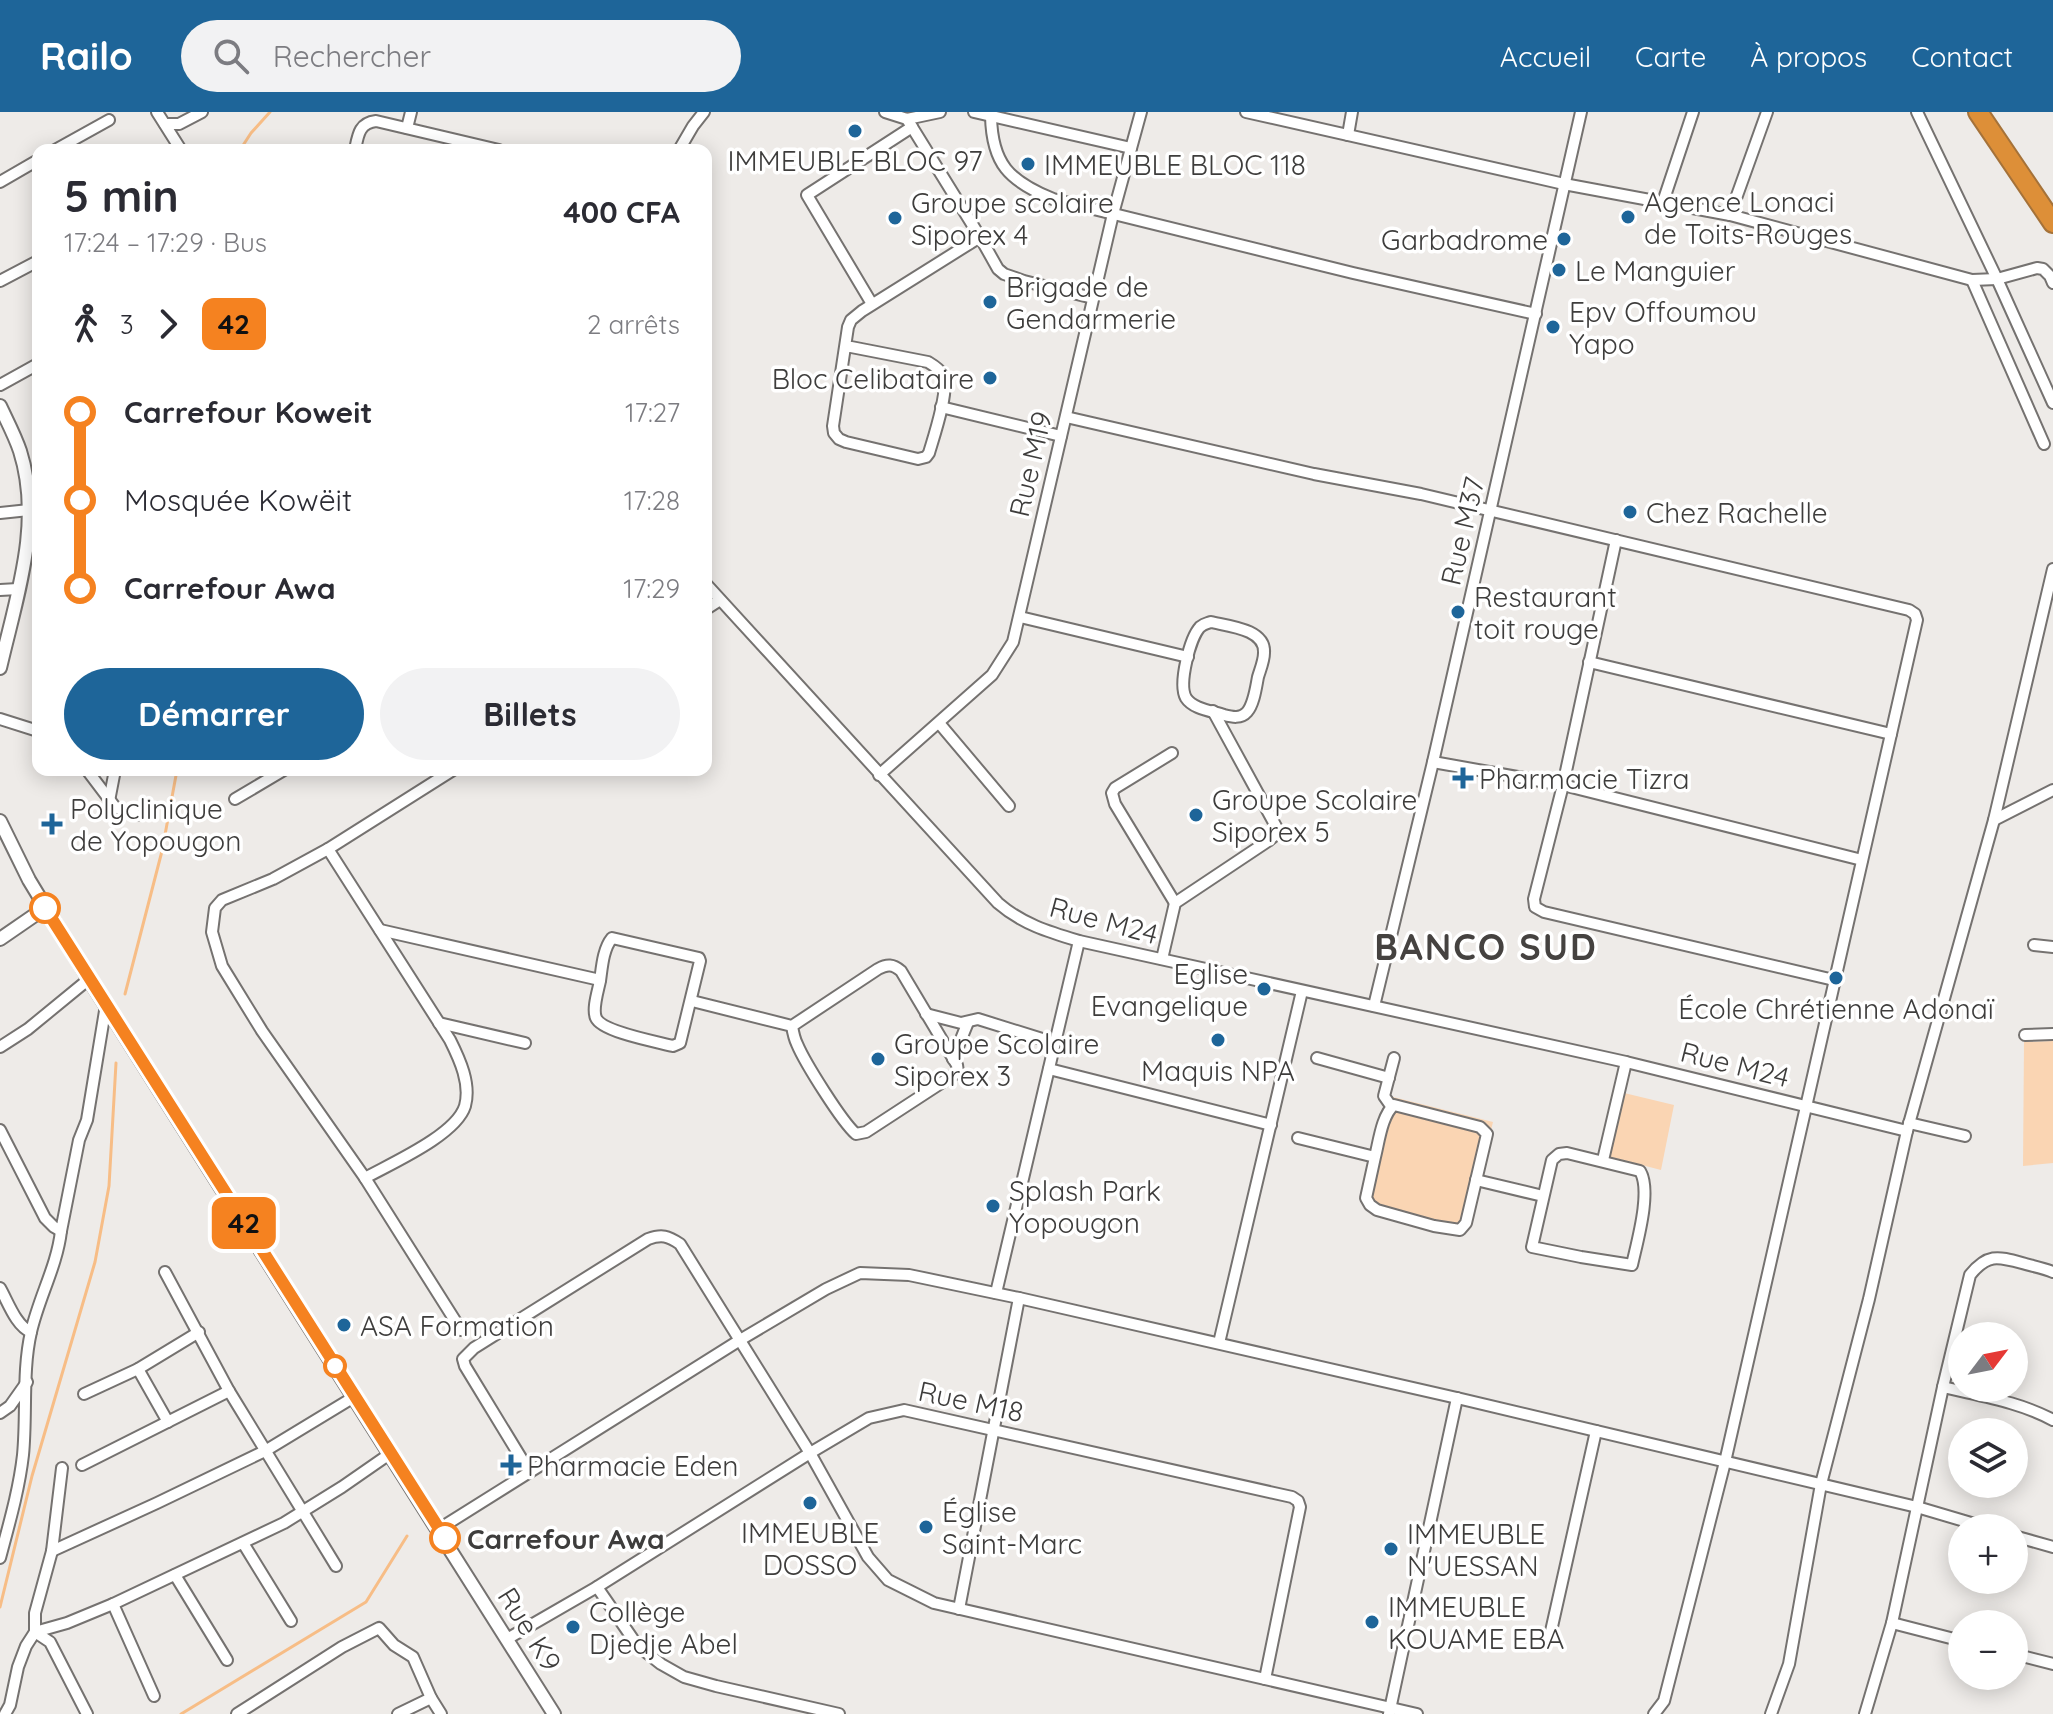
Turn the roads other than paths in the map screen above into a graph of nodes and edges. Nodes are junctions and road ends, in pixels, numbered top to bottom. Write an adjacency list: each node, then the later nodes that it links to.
1 (157, 112): 19 (street)
2 (202, 112): 19 (street)
3 (411, 112): 20 (street)
4 (704, 112): 26 (street)
5 (885, 112): 18 (street)
6 (940, 112): 18 (street)
7 (974, 112): 16 (street)
8 (1141, 112): 27 (street, Rue M19)
9 (1352, 112): 21 (street)
10 (1581, 112): 30 (street, Rue M37)
11 (1693, 112): 31 (street)
12 (1767, 112): 33 (street)
13 (1917, 112): 37 (street)
14 (1978, 112): 34 (highway)
15 (1253, 113): 21 (street)
16 (991, 116): 27 (street); 32 (street)
17 (109, 120): 22 (street)
18 (910, 123): 35 (street); 42 (street)
19 (165, 124): 23 (street)
20 (407, 128): 24 (street); 25 (street)
21 (1348, 135): 30 (street)
22 (66, 144)
23 (177, 144)
24 (356, 144)
25 (474, 144)
26 (682, 144)
27 (1131, 148): 32 (street, Rue M19)
28 (32, 163): 29 (street)
29 (0, 182)
30 (1564, 184): 31 (street); 43 (street, Rue M37)
31 (1663, 202): 33 (street)
32 (1113, 214): 41 (street, Rue M19); 43 (street)
33 (1730, 215): 38 (street)
34 (2053, 223)
35 (980, 237): 41 (street); 42 (street)
36 (32, 264): 39 (street)
37 (1997, 279): 38 (street); 40 (street); 47 (street)
38 (1972, 280): 52 (street)
39 (0, 281)
40 (2053, 283)
41 (1093, 298): 50 (street, Rue M19)
42 (872, 304): 44 (street)
43 (1536, 314): 53 (street, Rue M37)
44 (846, 346): 49 (street); 49 (street)
45 (32, 367): 46 (street)
46 (0, 385)
47 (2053, 403)
48 (0, 406): 55 (street)
49 (941, 407): 51 (street)
50 (1066, 417): 51 (street, Rue M19); 53 (street)
51 (1061, 436): 63 (street, Rue M19)
52 (2044, 444)
53 (1491, 511): 56 (street); 73 (street, Rue M37)
54 (0, 513): 55 (street)
55 (32, 515): 58 (street)
56 (1616, 540): 65 (street); 71 (street)
57 (2053, 569): 85 (street)
58 (18, 589): 59 (street); 66 (street)
59 (0, 590)
60 (712, 591): 61 (street, Rue M24)
61 (720, 600): 62 (street); 74 (street, Rue M24)
62 (712, 605)
63 (1020, 617): 64 (street); 69 (street, Rue M19)
64 (1188, 657): 67 (street); 67 (street)
65 (1589, 662): 71 (street); 79 (street)
66 (0, 668)
67 (1213, 711): 89 (street)
68 (0, 719): 70 (street)
69 (939, 723): 74 (street, Rue M19); 83 (street)
70 (32, 729)
71 (1891, 734): 88 (street)
72 (1172, 753): 89 (street)
73 (1433, 762): 79 (street); 103 (street, Rue M37)
74 (879, 775): 93 (street, Rue M24)
75 (91, 776): 82 (street)
76 (114, 776): 82 (street)
77 (274, 776): 81 (street)
78 (444, 776): 87 (street)
79 (1563, 785): 88 (street); 99 (street)
80 (2053, 790): 85 (street)
81 (235, 799)
82 (109, 801): 84 (street)
83 (1009, 806)
84 (137, 815)
85 (1994, 820): 122 (street)
86 (0, 821): 90 (street, Rue K9)
87 (328, 849): 91 (street); 128 (street)
88 (1862, 860): 99 (street)
89 (1175, 903): 96 (street)
90 (45, 908): 92 (street); 97 (street, Rue K9)
91 (380, 930): 98 (street); 106 (street)
92 (0, 939)
93 (1079, 941): 96 (street, Rue M24); 111 (street)
94 (2034, 945): 95 (street)
95 (2053, 947)
96 (1162, 959): 100 (street, Rue M24)
97 (89, 979): 102 (street, Rue K9); 112 (street)
98 (600, 980): 101 (street); 101 (street)
99 (1834, 980): 120 (street)
100 (1302, 991): 103 (street, Rue M24); 121 (street)
101 (692, 1001): 107 (street)
102 (106, 1005): 131 (street); 147 (street, Rue K9)
103 (1374, 1006): 116 (street, Rue M24)
104 (926, 1014): 105 (street); 107 (street); 115 (street)
105 (968, 1022): 111 (street); 115 (street)
106 (439, 1023): 110 (street); 128 (street)
107 (792, 1026): 115 (street)
108 (2053, 1034): 109 (street)
109 (2025, 1035)
110 (525, 1043)
111 (1055, 1043): 117 (street)
112 (0, 1047)
113 (1317, 1058): 118 (street)
114 (1394, 1058): 118 (street)
115 (953, 1059)
116 (1626, 1062): 120 (street, Rue M24); 127 (street)
117 (1049, 1069): 121 (street); 135 (street)
118 (1389, 1078): 119 (street)
119 (1391, 1106): 126 (street); 129 (street)
120 (1805, 1106): 122 (street, Rue M24); 157 (street)
121 (1271, 1125): 141 (street)
122 (1908, 1127): 124 (street, Rue M24); 161 (street)
123 (0, 1130): 131 (street)
124 (1965, 1136)
125 (1298, 1138): 126 (street)
126 (1375, 1157): 129 (street)
127 (1603, 1160): 130 (street); 130 (street)
128 (365, 1178): 137 (street)
129 (1476, 1180): 130 (street)
130 (1543, 1196)
131 (61, 1231): 138 (street)
132 (2052, 1269): 144 (street)
133 (165, 1272): 139 (street)
134 (0, 1288): 138 (street)
135 (996, 1293): 136 (street); 140 (street)
136 (1019, 1298): 141 (street); 152 (street)
137 (461, 1330)
138 (31, 1332): 143 (street)
139 (199, 1332): 142 (street); 145 (street)
140 (740, 1340): 156 (street); 160 (street); 160 (street)
141 (1219, 1343): 148 (street)
142 (138, 1369): 146 (street); 151 (street)
143 (27, 1382): 149 (street); 170 (street)
144 (1943, 1387): 150 (street); 162 (street)
145 (229, 1391): 151 (street); 154 (street)
146 (84, 1394)
147 (354, 1397): 154 (street); 155 (street, Rue K9)
148 (1457, 1398): 153 (street); 188 (street)
149 (0, 1413)
150 (2053, 1420)
151 (168, 1422): 158 (street)
152 (995, 1430): 156 (street, Rue M18); 175 (street); 185 (street, Rue M18)
153 (1596, 1431): 157 (street); 181 (street)
154 (265, 1451): 163 (street); 169 (street)
155 (391, 1453): 163 (street); 165 (street, Rue K9)
156 (810, 1453): 173 (street, Rue M18); 175 (street)
157 (1725, 1462): 161 (street); 197 (street)
158 (82, 1465)
159 (62, 1468): 169 (street)
160 (529, 1471): 165 (street)
161 (1821, 1484): 162 (street); 198 (street)
162 (1917, 1507): 164 (street); 177 (street)
163 (304, 1511): 167 (street); 171 (street)
164 (1948, 1516)
165 (439, 1529): 180 (street, Rue K9)
166 (2028, 1540): 168 (street)
167 (243, 1543): 172 (street); 176 (street)
168 (2053, 1547)
169 (52, 1551): 178 (street)
170 (0, 1558)
171 (336, 1566)
172 (175, 1575): 174 (street); 183 (street)
173 (597, 1587): 180 (street, Rue M18); 195 (street)
174 (113, 1604): 178 (street); 186 (street)
175 (959, 1609): 185 (street)
176 (291, 1621)
177 (1892, 1623): 179 (street); 199 (street)
178 (35, 1632): 189 (street); 190 (street)
179 (1948, 1637)
180 (507, 1639): 194 (street, Rue K9)
181 (1549, 1640)
182 (2028, 1658): 184 (street)
183 (227, 1660)
184 (2053, 1664)
185 (1265, 1679): 188 (street)
186 (154, 1696)
187 (431, 1698): 191 (street); 192 (street); 193 (street)
188 (1390, 1710): 196 (street)
189 (5, 1714)
190 (87, 1714)
191 (237, 1714)
192 (398, 1714)
193 (441, 1714)
194 (554, 1714)
195 (839, 1714)
196 (1417, 1714)
197 (1654, 1714)
198 (1771, 1714)
199 (1865, 1714)

